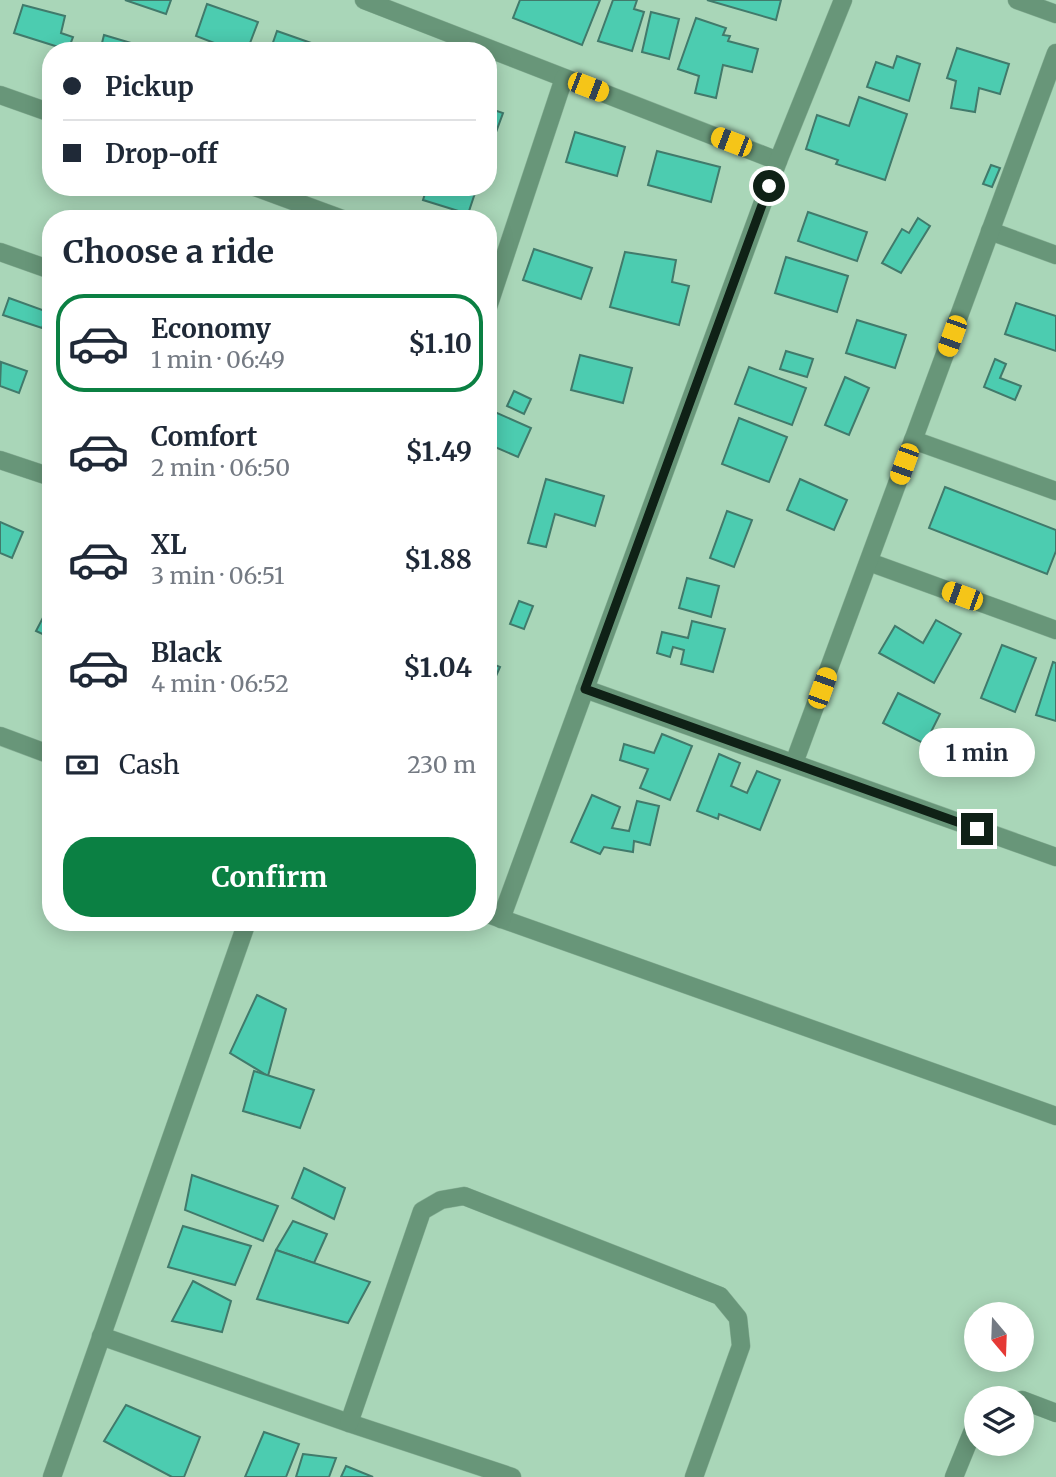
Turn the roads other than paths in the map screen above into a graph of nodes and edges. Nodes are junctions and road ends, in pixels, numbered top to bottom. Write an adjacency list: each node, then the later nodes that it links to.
1 (363, 0): 5 (street)
2 (843, 0): 11 (street)
3 (1017, 0): 4 (street)
4 (1056, 14)
5 (471, 42)
6 (497, 52): 8 (street)
7 (1056, 54): 14 (street)
8 (564, 78): 11 (street); 17 (street)
9 (0, 95): 10 (street)
10 (42, 110)
11 (778, 161): 25 (street)
12 (279, 196): 13 (street)
13 (318, 210)
14 (990, 231): 16 (street); 19 (street)
15 (0, 252): 18 (street)
16 (1056, 255)
17 (497, 264)
18 (42, 267)
19 (913, 440): 22 (street); 23 (street)
20 (0, 460): 21 (street)
21 (42, 474)
22 (1056, 491)
23 (869, 562): 24 (street); 28 (street)
24 (1056, 630)
25 (585, 689): 28 (street); 30 (street)
26 (0, 736): 27 (street)
27 (42, 752)
28 (794, 763): 29 (street)
29 (1056, 857)
30 (497, 912)
31 (497, 918): 33 (street)
32 (244, 931): 34 (street)
33 (1056, 1116)
34 (101, 1336): 37 (street); 39 (street)
35 (1034, 1404): 36 (street)
36 (1056, 1413)
37 (349, 1423): 40 (street); 41 (street)
38 (964, 1452): 42 (street)
39 (52, 1477)
40 (512, 1477)
41 (694, 1477)
42 (954, 1477)

